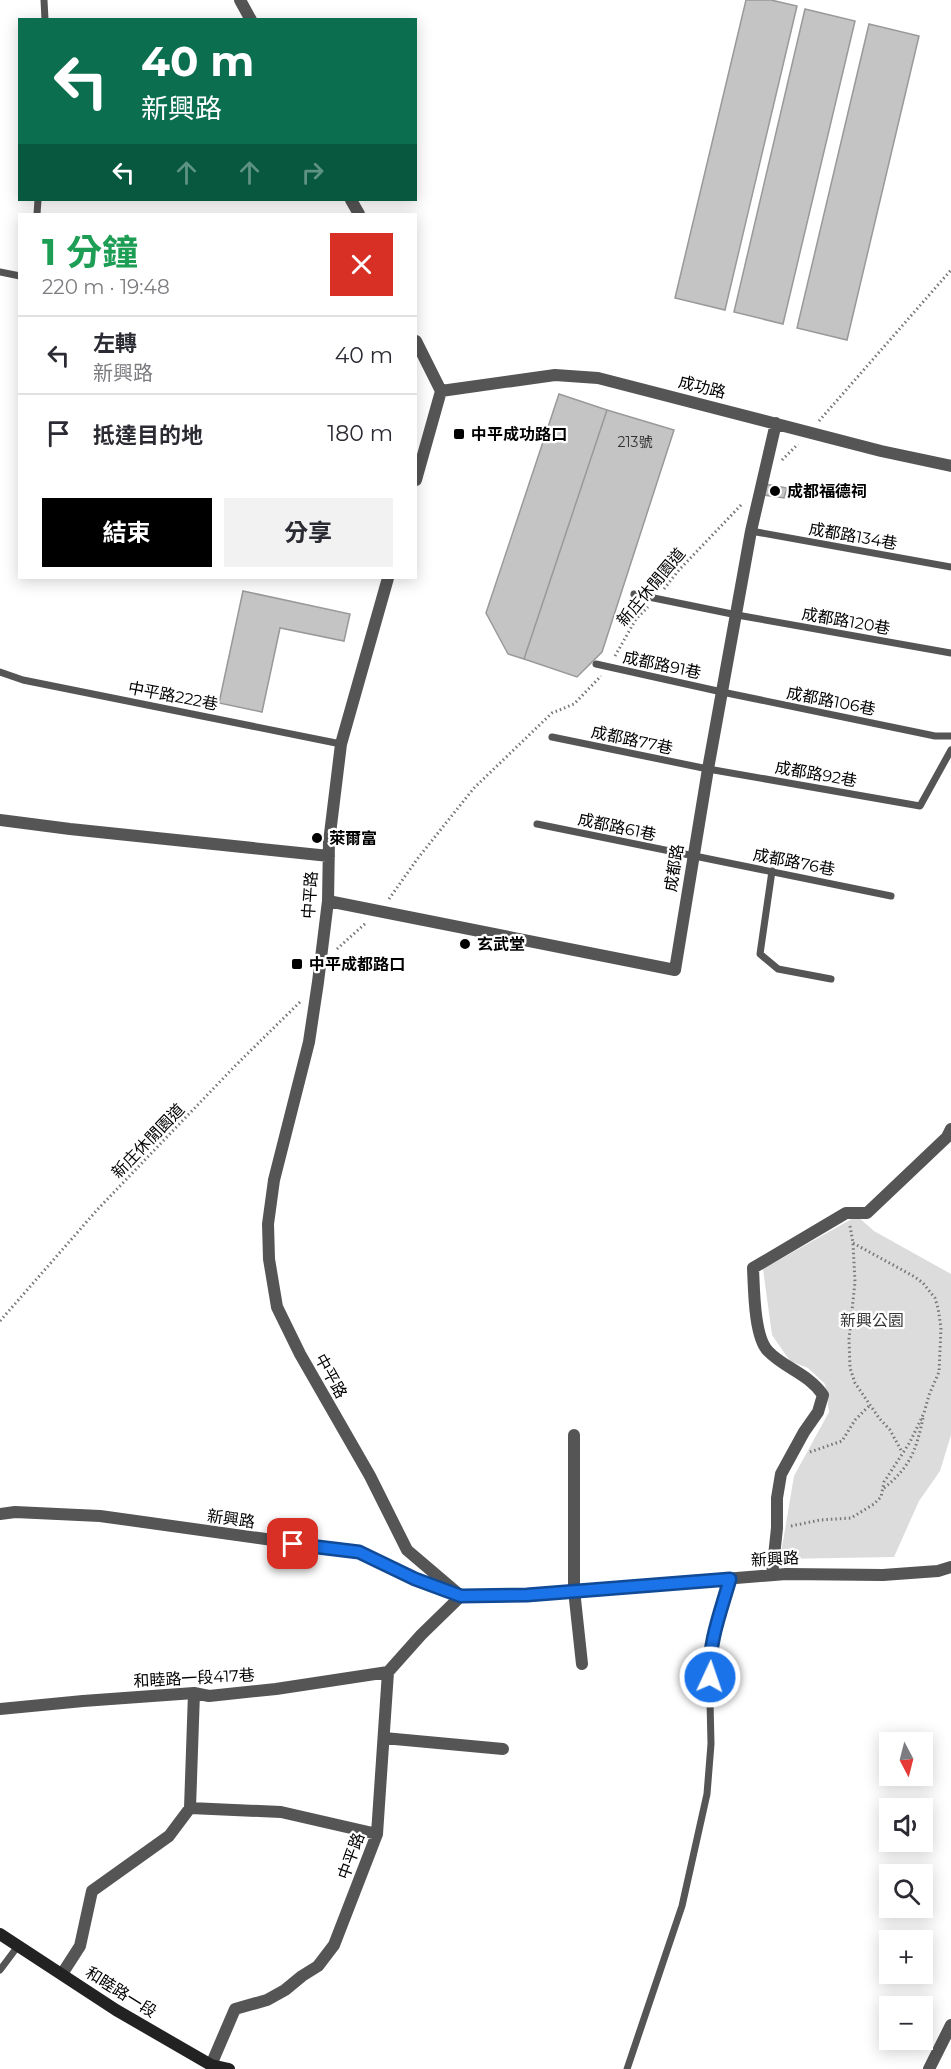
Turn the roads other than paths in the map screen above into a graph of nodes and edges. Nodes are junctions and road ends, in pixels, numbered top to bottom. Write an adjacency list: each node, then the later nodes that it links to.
1 (44, 0): 3 (lane)
2 (240, 0): 4 (street)
3 (45, 18)
4 (250, 18)
5 (0, 272): 6 (lane)
6 (18, 276)
7 (417, 343): 8 (street)
8 (441, 391): 9 (street, 成功路); 11 (street)
9 (776, 423): 10 (street, 成功路); 12 (street, 成都路)
10 (951, 466)
11 (417, 476)
12 (751, 531): 13 (lane, 成都路134巷); 16 (street, 成都路)
13 (951, 567)
14 (388, 579): 23 (street, 中平路)
15 (634, 594): 16 (lane, 成都路120巷)
16 (737, 615): 17 (lane, 成都路120巷); 20 (street, 成都路)
17 (951, 653)
18 (596, 664): 20 (lane, 成都路91巷)
19 (0, 672): 23 (lane, 中平路222巷)
20 (722, 692): 21 (lane, 成都路106巷); 25 (street, 成都路)
21 (951, 736)
22 (552, 737): 25 (lane, 成都路77巷)
23 (342, 744): 28 (street, 中平路)
24 (951, 750): 25 (lane, 成都路92巷)
25 (708, 769): 29 (street, 成都路)
26 (0, 820): 28 (street)
27 (537, 824): 29 (lane, 成都路61巷)
28 (329, 856): 32 (street, 中平路)
29 (692, 856): 30 (lane, 成都路76巷); 32 (street, 成都路)
30 (772, 871): 31 (lane, 成都路76巷); 33 (lane)
31 (891, 896)
32 (328, 902): 41 (street, 中平路)
33 (831, 979)
34 (951, 1129): 38 (street)
35 (574, 1435): 40 (street)
36 (0, 1514): 41 (street, 新興路)
37 (951, 1567): 38 (street, 新興路)
38 (772, 1575): 39 (street, 新興路)
39 (730, 1579): 40 (street, 新興路); 57 (lane)
40 (574, 1590): 41 (street, 新興路); 42 (street)
41 (461, 1596): 43 (street)
42 (582, 1664)
43 (388, 1672): 44 (street, 和睦路一段417巷); 46 (street, 中平路)
44 (194, 1693): 45 (street, 和睦路一段417巷); 48 (street)
45 (0, 1710)
46 (384, 1738): 47 (street); 49 (street, 中平路)
47 (503, 1749)
48 (190, 1808): 49 (street); 53 (street)
49 (377, 1834): 55 (street, 中平路)
50 (0, 1934): 51 (street, 和睦路一段)
51 (18, 1946): 52 (lane); 53 (street, 和睦路一段)
52 (0, 1970)
53 (62, 1974): 55 (street, 和睦路一段)
54 (951, 2025): 58 (street)
55 (212, 2067): 56 (street, 和睦路一段)
56 (229, 2069)
57 (627, 2069)
58 (929, 2069)

